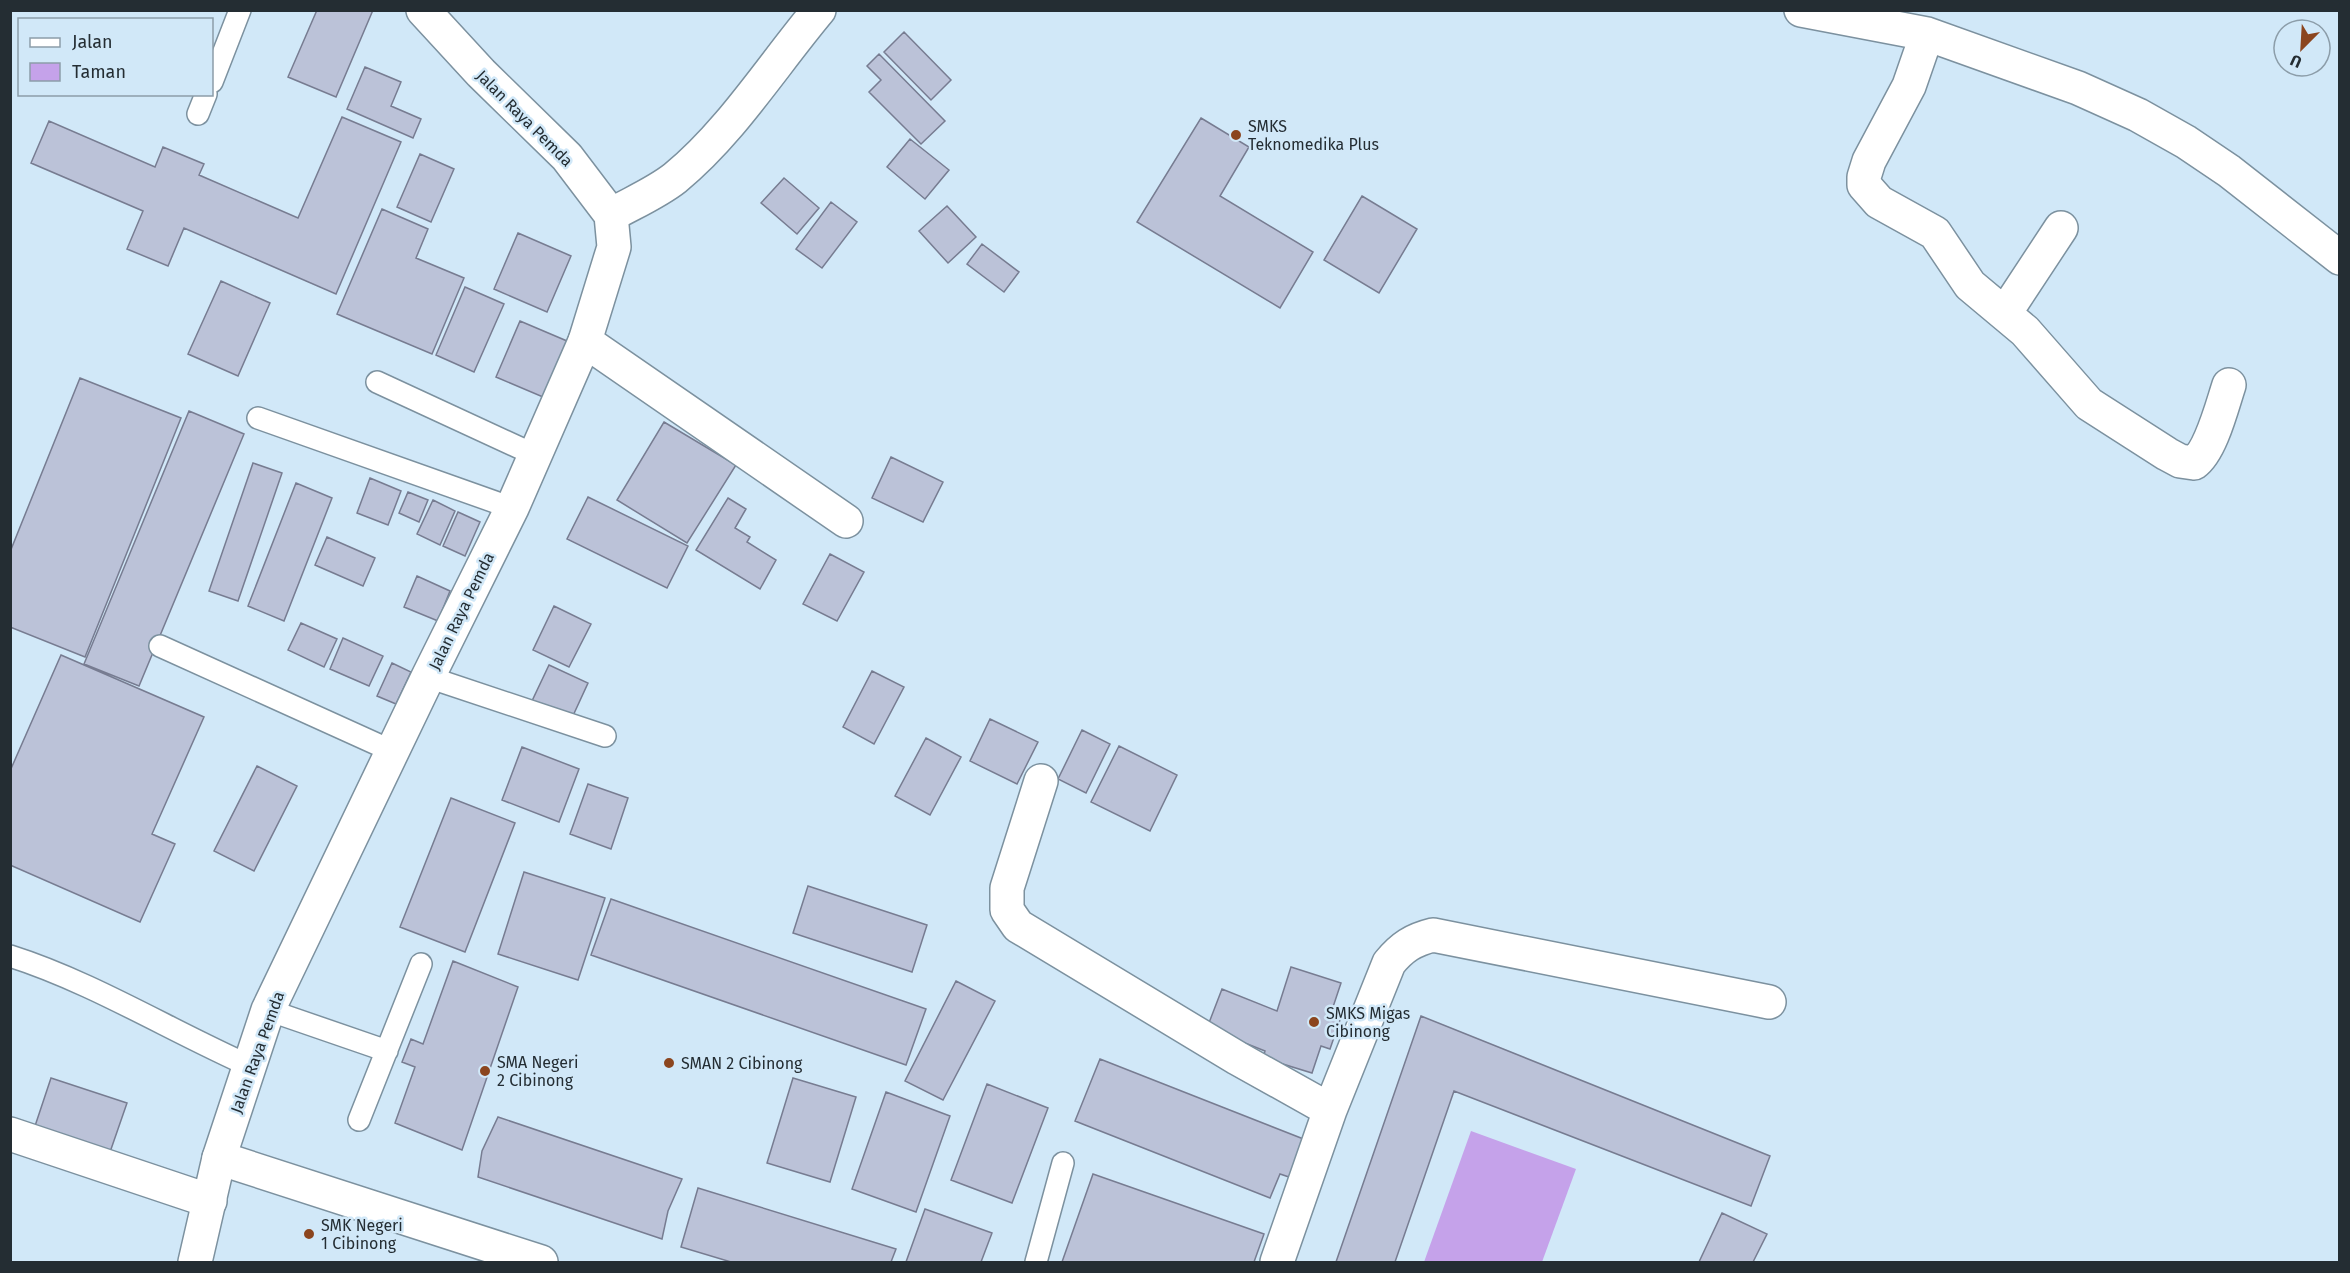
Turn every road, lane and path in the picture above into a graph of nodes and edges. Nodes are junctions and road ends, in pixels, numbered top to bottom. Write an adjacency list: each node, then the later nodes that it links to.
1 (240, 10): 6 (lane)
2 (423, 10): 7 (street, Jalan Raya Pemda)
3 (819, 10): 7 (street)
4 (1801, 10): 5 (street)
5 (1927, 34): 9 (street); 10 (street)
6 (213, 78)
7 (611, 215): 11 (street, Jalan Raya Pemda)
8 (2061, 228): 10 (street)
9 (2340, 258)
10 (2005, 313): 13 (street)
11 (585, 341): 15 (street, Jalan Raya Pemda); 17 (street)
12 (377, 382): 15 (lane)
13 (2229, 385)
14 (258, 418): 16 (lane)
15 (535, 455): 16 (street, Jalan Raya Pemda)
16 (512, 508): 19 (street, Jalan Raya Pemda)
17 (846, 521)
18 (160, 646): 21 (lane)
19 (428, 677): 20 (lane); 21 (street, Jalan Raya Pemda)
20 (605, 736)
21 (392, 751): 26 (street, Jalan Raya Pemda)
22 (1041, 781): 29 (street)
23 (10, 956): 28 (lane)
24 (421, 964): 27 (lane)
25 (1769, 1002): 29 (street)
26 (268, 1010): 27 (lane); 28 (street, Jalan Raya Pemda)
27 (387, 1051): 30 (lane)
28 (250, 1066): 32 (street, Jalan Raya Pemda)
29 (1330, 1110): 38 (street)
30 (359, 1120)
31 (10, 1134): 34 (street)
32 (219, 1158): 34 (street, Jalan Raya Pemda); 36 (street)
33 (1063, 1163): 37 (lane)
34 (210, 1201): 35 (street, Jalan Raya Pemda)
35 (195, 1263)
36 (541, 1263)
37 (1036, 1263)
38 (1277, 1263)

